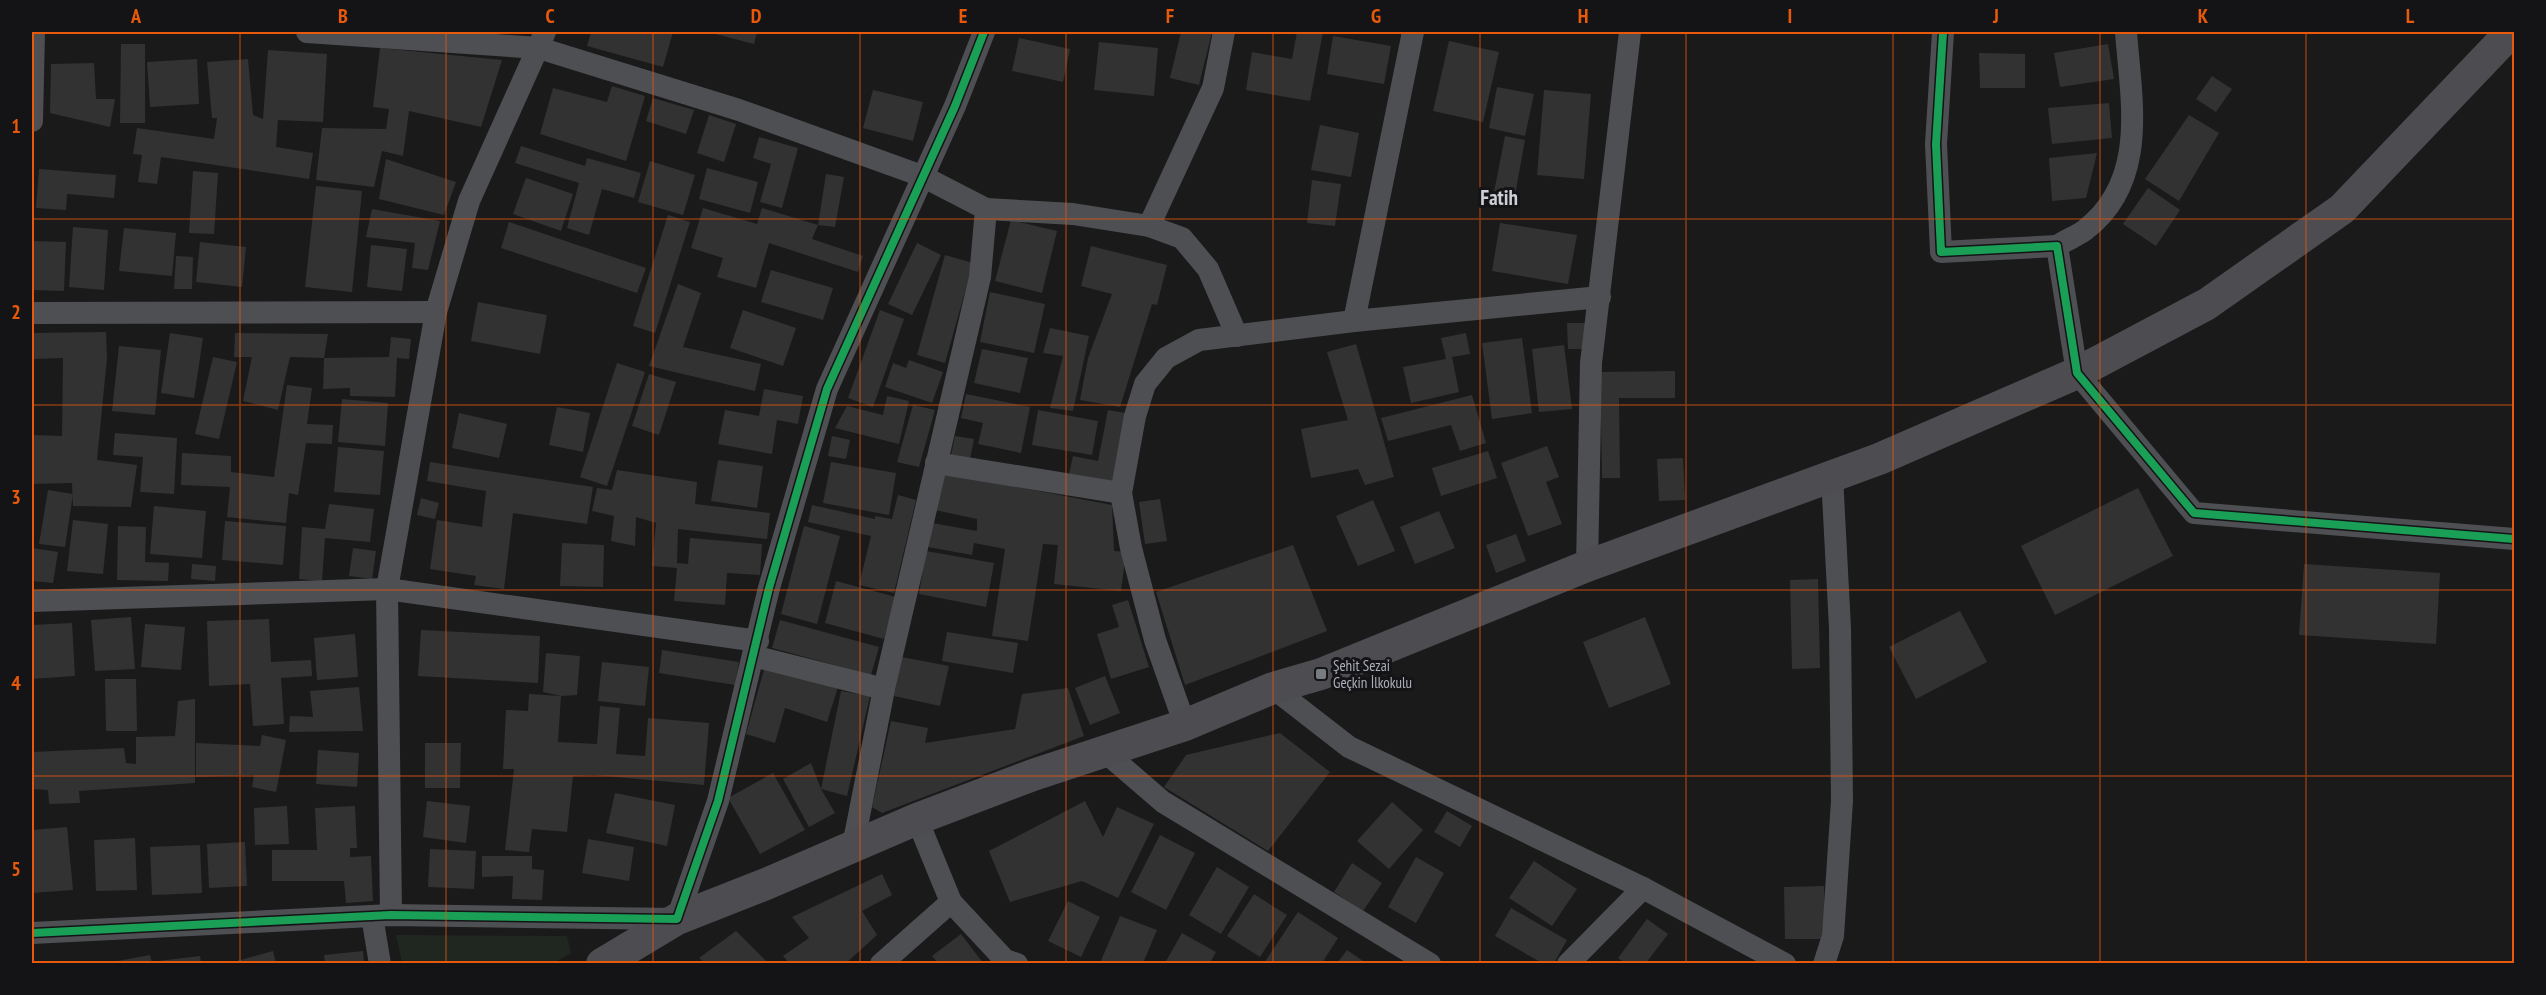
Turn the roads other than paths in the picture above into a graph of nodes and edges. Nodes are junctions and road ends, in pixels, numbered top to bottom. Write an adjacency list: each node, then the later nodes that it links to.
1 (34, 32): 11 (street)
2 (321, 32): 10 (street)
3 (984, 32): 12 (street)
4 (1224, 32): 14 (street)
5 (1413, 32): 19 (street)
6 (1630, 32): 16 (street)
7 (1943, 32): 15 (street)
8 (2126, 32): 15 (street)
9 (2511, 32): 21 (main road)
10 (542, 40): 12 (street); 17 (street)
11 (32, 121)
12 (922, 176): 13 (street); 29 (street)
13 (986, 209): 14 (street); 22 (street)
14 (1149, 226): 20 (street)
15 (2057, 246): 21 (street)
16 (1600, 297): 19 (street); 26 (street)
17 (436, 312): 18 (street); 27 (street)
18 (32, 313)
19 (1354, 321): 20 (street)
20 (1238, 336): 24 (street)
21 (2077, 374): 23 (main road); 25 (street)
22 (936, 463): 24 (street); 31 (street)
23 (1832, 476): 26 (main road); 48 (street)
24 (1121, 493): 32 (street)
25 (2514, 539)
26 (1587, 566): 30 (main road)
27 (387, 589): 28 (street); 29 (street); 38 (street)
28 (32, 601)
29 (756, 649): 31 (street); 39 (street)
30 (1273, 688): 32 (main road); 36 (street)
31 (884, 689): 35 (street)
32 (1185, 725): 33 (main road)
33 (1105, 752): 34 (main road); 45 (street)
34 (916, 819): 35 (main road); 37 (street)
35 (853, 846): 39 (main road)
36 (1643, 888): 46 (street); 47 (street)
37 (951, 902): 41 (street); 44 (street)
38 (381, 916): 39 (street); 40 (street); 42 (street)
39 (677, 919): 43 (main road)
40 (32, 933)
41 (1009, 962)
42 (380, 963)
43 (602, 963)
44 (881, 963)
45 (1430, 963)
46 (1568, 963)
47 (1785, 963)
48 (1824, 963)

